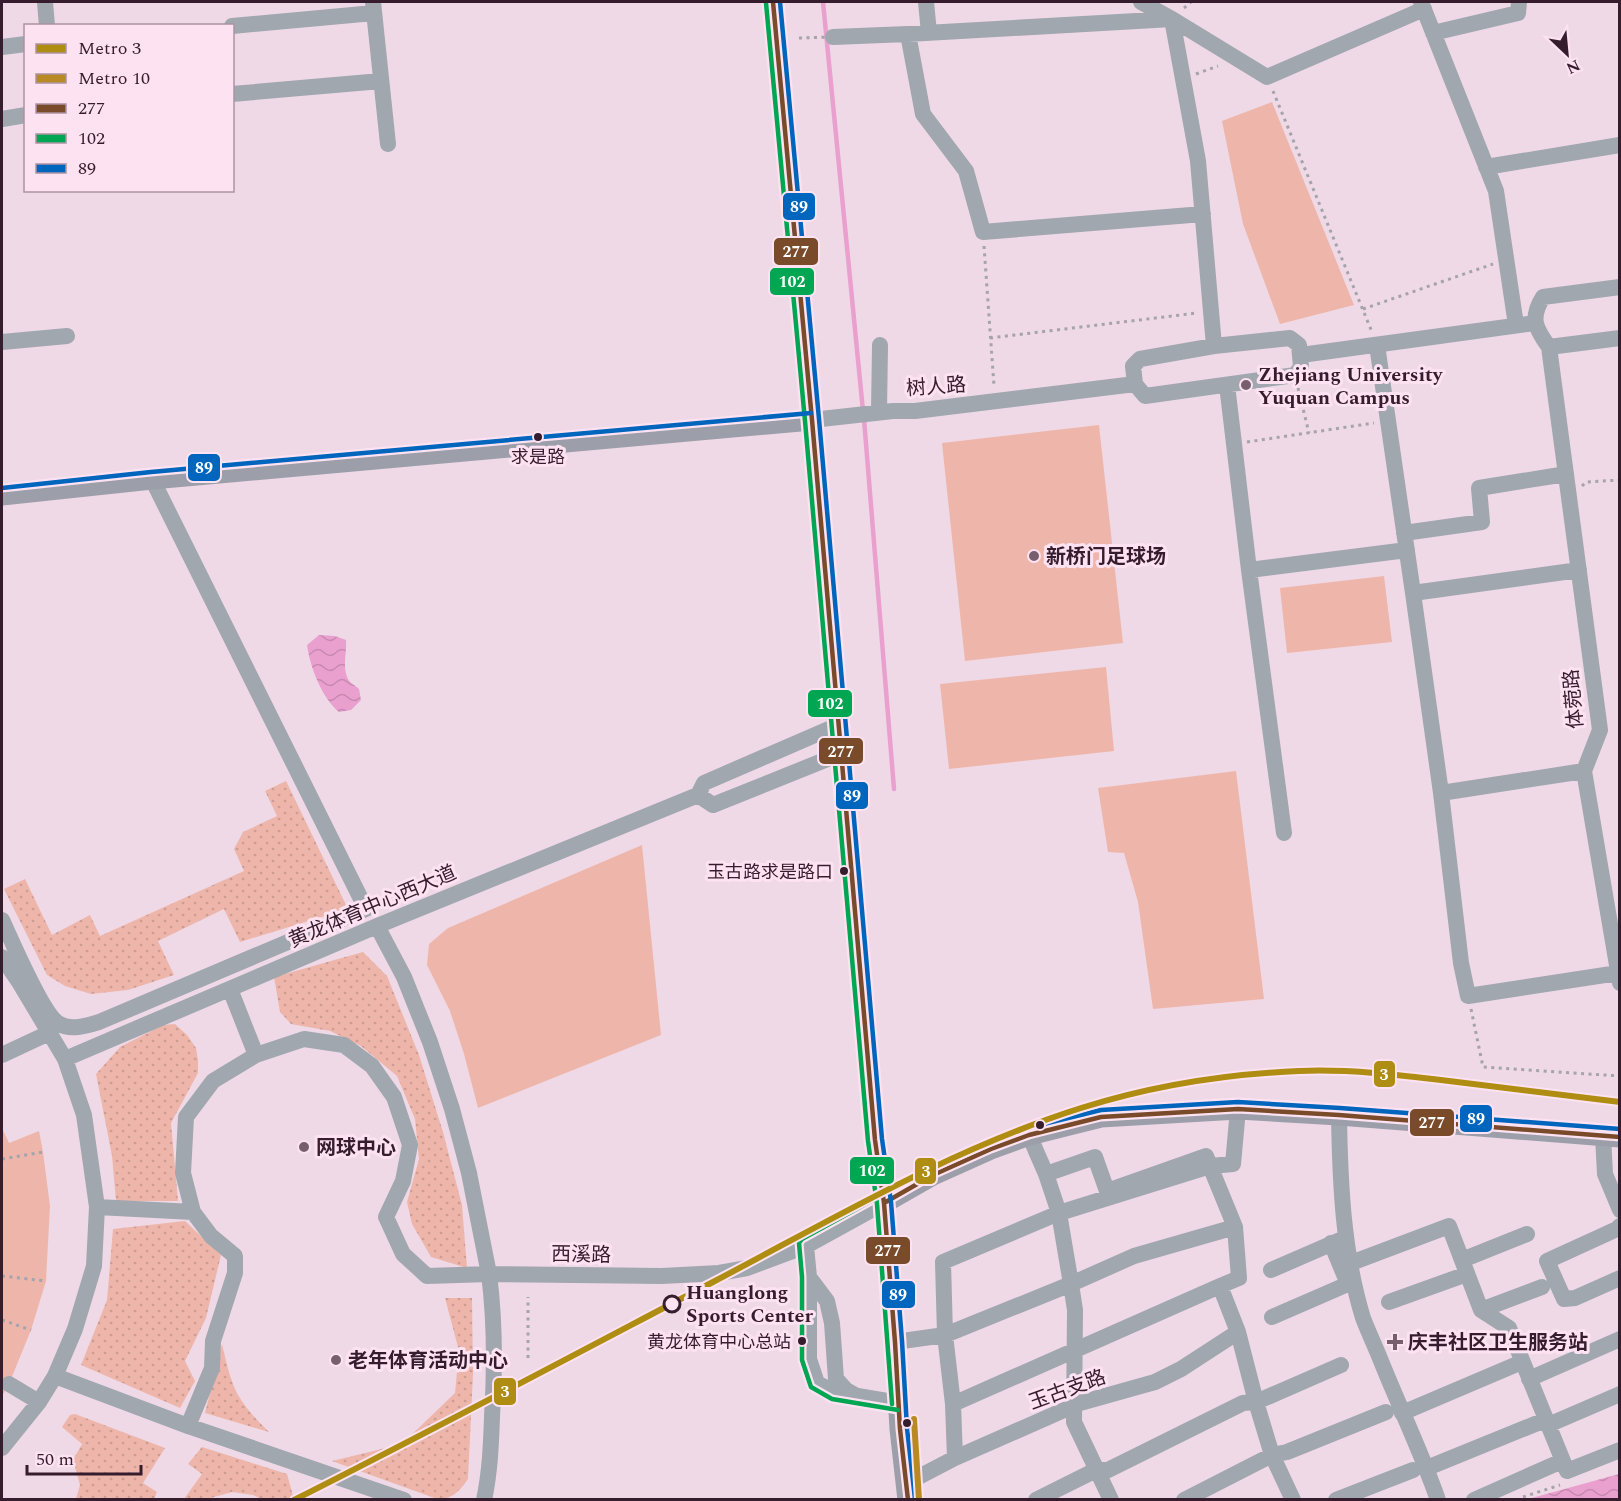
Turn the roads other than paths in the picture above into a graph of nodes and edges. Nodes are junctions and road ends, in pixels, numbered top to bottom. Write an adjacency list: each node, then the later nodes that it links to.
1 (45, 2): 9 (street)
2 (773, 2): 40 (main road)
3 (926, 2): 11 (street)
4 (1141, 2): 8 (street)
5 (1519, 2): 12 (street)
6 (1422, 5): 8 (street); 12 (street)
7 (373, 7): 10 (street); 17 (street)
8 (1172, 19): 11 (street); 24 (street)
9 (47, 24)
10 (234, 26)
11 (928, 33): 13 (street)
12 (1433, 33): 23 (street)
13 (908, 34): 14 (street); 24 (street)
14 (833, 37)
15 (24, 44): 16 (street)
16 (2, 47)
17 (381, 81): 18 (street); 21 (street)
18 (234, 94)
19 (24, 115): 20 (street)
20 (2, 119)
21 (388, 144)
22 (1620, 145): 23 (street)
23 (1486, 167): 27 (street)
24 (1203, 214): 33 (street)
25 (1620, 287): 26 (street)
26 (1535, 323): 27 (street); 34 (street)
27 (1516, 325): 32 (street)
28 (67, 336): 30 (street)
29 (1620, 338): 34 (street)
30 (2, 342)
31 (880, 345): 39 (street)
32 (1377, 345): 35 (street); 44 (street)
33 (1214, 346): 35 (street); 36 (street)
34 (1549, 347): 41 (street, 体菀路)
35 (1301, 355): 37 (street)
36 (1134, 380): 37 (street); 38 (street, 树人路); 38 (street, 树人路)
37 (1227, 385): 46 (street)
38 (898, 410): 39 (street)
39 (874, 413): 40 (street)
40 (812, 420): 42 (main road); 49 (main road)
41 (1566, 474): 44 (street); 47 (street, 体菀路)
42 (152, 479): 43 (main road); 55 (street)
43 (2, 495)
44 (1404, 533): 45 (street)
45 (1407, 550): 46 (street); 48 (street)
46 (1249, 570): 54 (street)
47 (1579, 570): 48 (street); 51 (street, 体菀路)
48 (1413, 593): 52 (street)
49 (838, 725): 50 (main road); 53 (street, 黄龙体育中心西大道)
50 (840, 754): 53 (street); 70 (main road)
51 (1584, 771): 52 (street); 58 (street)
52 (1441, 793): 58 (street)
53 (698, 795): 56 (street, 黄龙体育中心西大道)
54 (1284, 833)
55 (2, 920)
56 (377, 926): 59 (street, 黄龙体育中心西大道); 83 (street)
57 (2, 957): 60 (street)
58 (1619, 978)
59 (230, 989): 62 (street); 63 (street, 黄龙体育中心西大道)
60 (49, 1033): 61 (street); 63 (street)
61 (2, 1055)
62 (256, 1055): 73 (street, 西溪路); 83 (street, 西溪路)
63 (65, 1059): 71 (street)
64 (1238, 1109): 65 (main road); 66 (main road); 68 (street)
65 (1339, 1115): 67 (main road); 78 (street)
66 (1029, 1135): 69 (street); 70 (main road)
67 (1611, 1136): 72 (street)
68 (1210, 1166): 69 (street); 74 (street); 76 (street)
69 (1046, 1174): 74 (street)
70 (884, 1203): 79 (street, 西溪路); 95 (main road)
71 (97, 1207): 73 (street); 99 (street)
72 (1620, 1210)
73 (193, 1212): 111 (street)
74 (1059, 1213): 86 (street); 93 (street)
75 (1620, 1226): 85 (street)
76 (1235, 1227): 86 (street); 87 (street)
77 (1527, 1234): 81 (street)
78 (1339, 1240): 80 (street); 82 (street); 91 (street)
79 (806, 1246): 83 (street, 西溪路); 84 (street)
80 (1351, 1263): 81 (street); 109 (street)
81 (1465, 1267): 89 (street); 90 (street)
82 (1271, 1270)
83 (489, 1274): 121 (street)
84 (809, 1277): 103 (street); 103 (street)
85 (1620, 1278)
86 (1071, 1284): 93 (street); 96 (street)
87 (1220, 1286): 92 (street); 96 (street)
88 (1542, 1287): 90 (street)
89 (1389, 1302)
90 (1481, 1310): 97 (street)
91 (1272, 1317)
92 (1238, 1332): 105 (street); 108 (street, 玉古支路)
93 (945, 1335): 95 (street); 107 (street)
94 (1620, 1339): 100 (street)
95 (895, 1342): 106 (main road)
96 (1074, 1350): 107 (street); 108 (street)
97 (1522, 1362): 100 (street); 109 (street)
98 (1341, 1365): 105 (street)
99 (55, 1376): 104 (street); 111 (street)
100 (1529, 1380): 110 (street)
101 (9, 1384): 104 (street)
102 (1620, 1394): 110 (street)
103 (859, 1397): 106 (street)
104 (39, 1402): 112 (street)
105 (1256, 1402): 114 (street); 118 (street)
106 (899, 1403): 119 (main road)
107 (953, 1404): 115 (street)
108 (1073, 1406): 115 (street, 玉古支路); 118 (street)
109 (1394, 1412): 114 (street); 117 (street)
110 (1546, 1422): 116 (street); 117 (street)
111 (188, 1426): 120 (street)
112 (2, 1448)
113 (1620, 1450): 116 (street)
114 (1272, 1455): 124 (street); 125 (street)
115 (955, 1458): 119 (street, 玉古支路)
116 (1562, 1461): 128 (street)
117 (1420, 1469): 126 (street); 127 (street)
118 (1096, 1470): 122 (street); 123 (street)
119 (908, 1491)
120 (404, 1500)
121 (484, 1500)
122 (1036, 1500)
123 (1111, 1500)
124 (1184, 1500)
125 (1293, 1500)
126 (1336, 1500)
127 (1438, 1500)
128 (1474, 1500)

